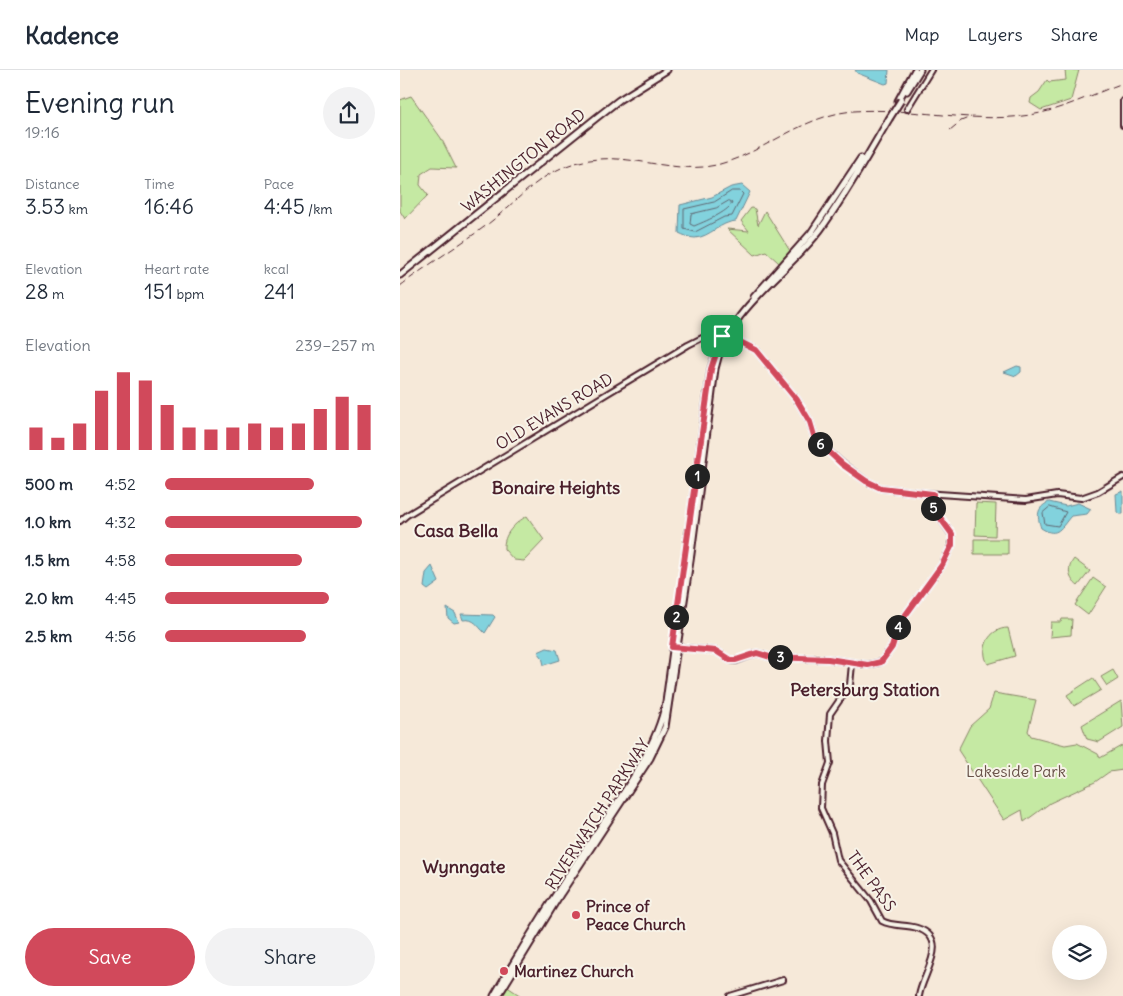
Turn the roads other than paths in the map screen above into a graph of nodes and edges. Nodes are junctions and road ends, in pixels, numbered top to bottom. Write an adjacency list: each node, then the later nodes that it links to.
1 (666, 70): 9 (main road, WASHINGTON ROAD)
2 (915, 70): 5 (main road, RIVERWATCH PARKWAY)
3 (920, 70): 5 (main road, RIVERWATCH PARKWAY)
4 (931, 70): 7 (street)
5 (899, 100): 10 (main road, RIVERWATCH PARKWAY, bridge)
6 (1123, 101): 8 (street)
7 (907, 108)
8 (1123, 124)
9 (400, 275)
10 (724, 337): 12 (street); 13 (street, OLD EVANS ROAD); 14 (main road, RIVERWATCH PARKWAY)
11 (1123, 476): 12 (street)
12 (933, 494): 15 (street)
13 (400, 521)
14 (675, 647): 15 (street); 17 (main road, RIVERWATCH PARKWAY); 18 (main road, RIVERWATCH PARKWAY)
15 (852, 664): 20 (street, THE PASS)
16 (783, 980): 19 (street)
17 (494, 996)
18 (498, 996)
19 (730, 996)
20 (919, 996)

